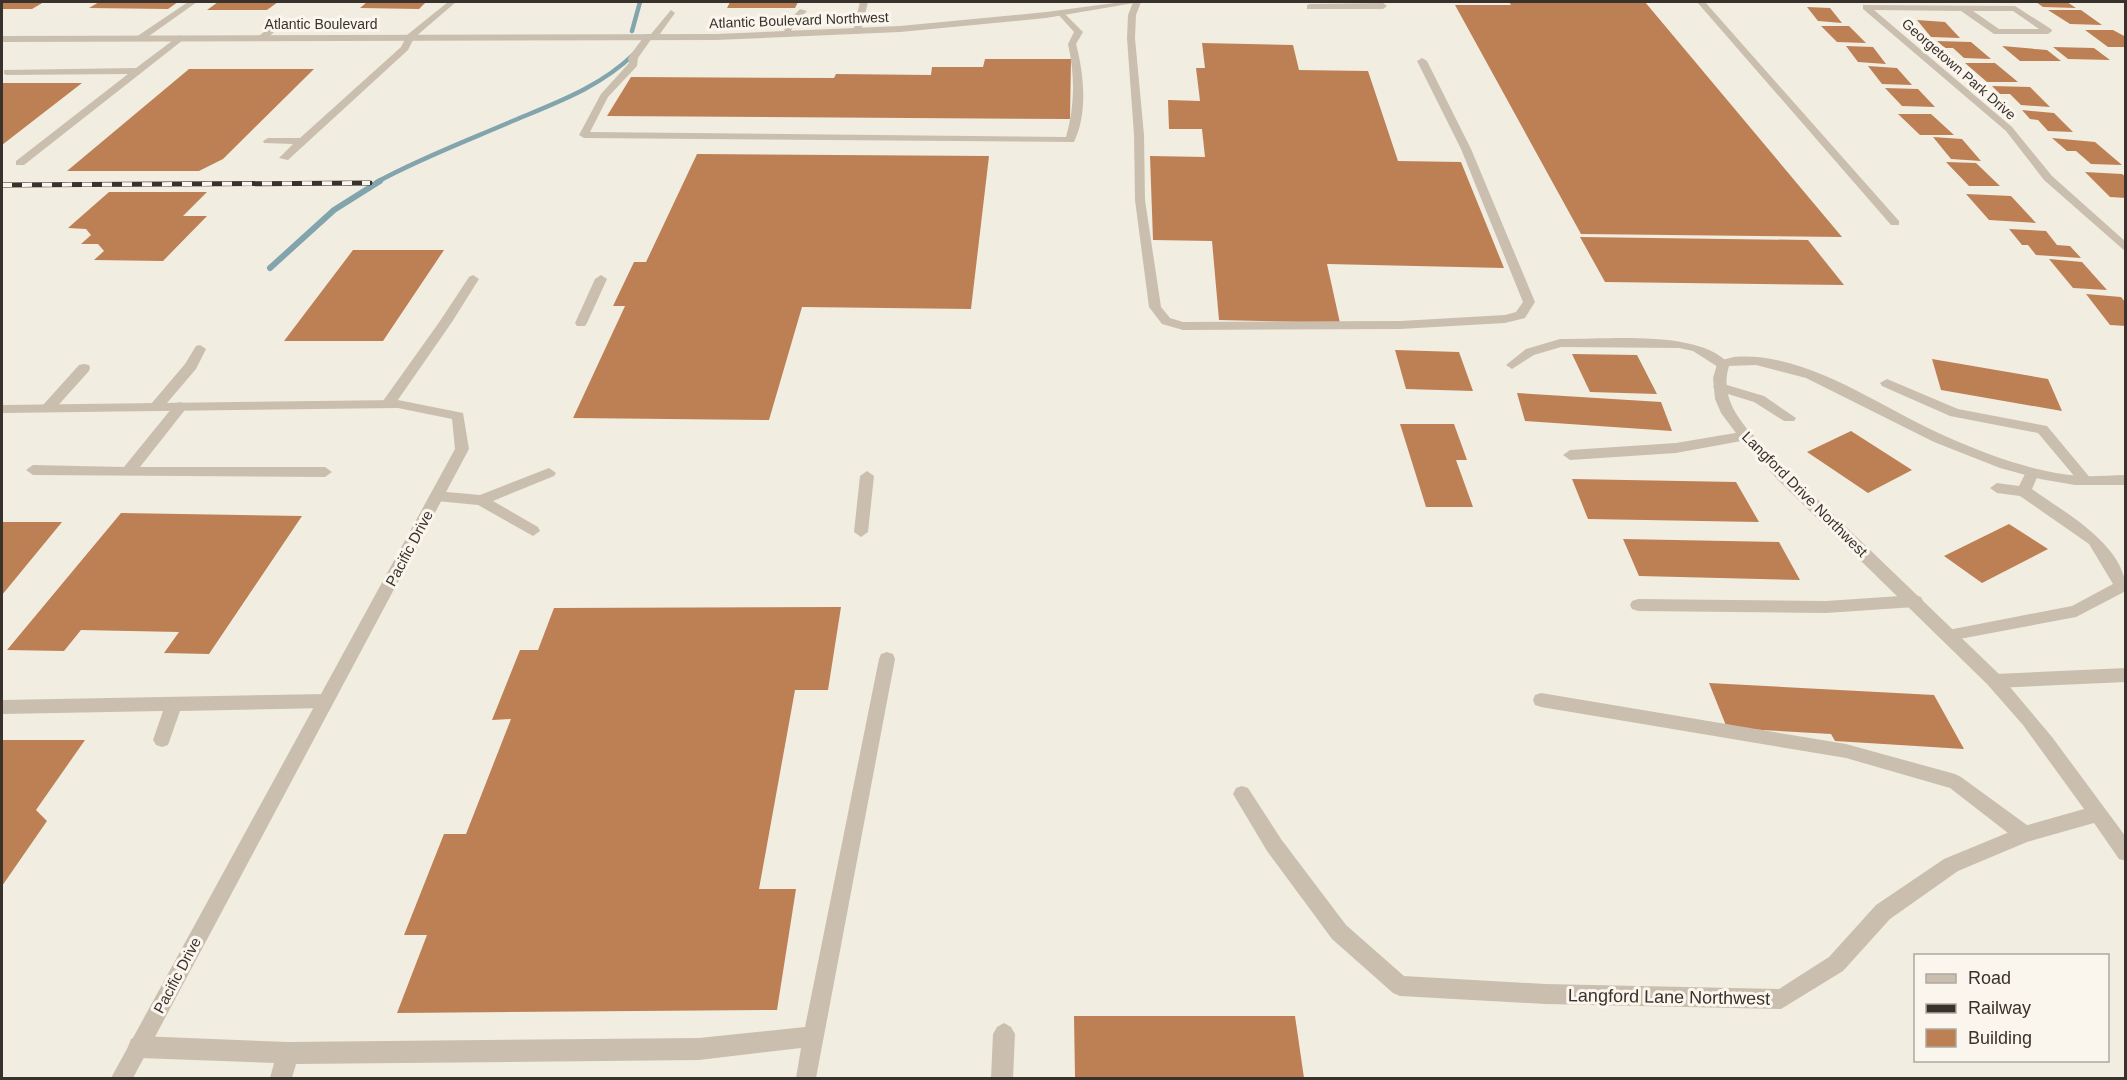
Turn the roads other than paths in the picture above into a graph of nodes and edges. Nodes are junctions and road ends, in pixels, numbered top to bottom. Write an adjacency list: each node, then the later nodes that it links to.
1 (183, 2): 13 (street)
2 (193, 2): 13 (street)
3 (452, 2): 18 (street)
4 (864, 2): 15 (street)
5 (1131, 2): 12 (street, Atlantic Boulevard Northwest); 23 (street)
6 (1701, 2): 30 (street)
7 (1382, 5): 8 (street)
8 (1310, 7)
9 (1963, 8): 9 (street, Georgetown Park Drive); 31 (street, Georgetown Park Drive)
10 (803, 11): 16 (street)
11 (671, 13): 17 (street)
12 (1061, 13): 15 (street, Atlantic Boulevard Northwest); 17 (street)
13 (165, 18): 22 (street)
14 (278, 25): 20 (street)
15 (857, 31): 16 (street, Atlantic Boulevard Northwest)
16 (787, 34): 17 (street, Atlantic Boulevard Northwest)
17 (648, 36): 18 (street, Atlantic Boulevard)
18 (411, 37): 20 (street, Atlantic Boulevard); 27 (street)
19 (180, 38): 20 (street, Atlantic Boulevard); 22 (street, Atlantic Boulevard); 24 (street)
20 (262, 38)
21 (2, 39): 22 (street, Atlantic Boulevard)
22 (139, 39)
23 (1422, 61)
24 (138, 71): 25 (street); 29 (street)
25 (7, 72)
26 (268, 141): 27 (street)
27 (303, 141): 28 (street)
28 (284, 158)
29 (20, 163)
30 (1895, 223)
31 (2126, 249)
32 (473, 279): 41 (street)
33 (601, 279): 34 (street)
34 (581, 323)
35 (200, 349): 43 (street)
36 (1724, 364): 37 (street); 40 (street, Langford Drive Northwest); 52 (street)
37 (1512, 365)
38 (84, 368): 44 (street)
39 (1887, 383): 55 (street)
40 (1720, 387): 46 (street); 47 (street, Langford Drive Northwest)
41 (388, 404): 42 (street, Pacific Drive); 59 (street, Pacific Drive)
42 (181, 406): 43 (street, Pacific Drive); 50 (street)
43 (156, 407): 44 (street, Pacific Drive)
44 (48, 408): 45 (street, Pacific Drive)
45 (2, 409)
46 (1789, 418)
47 (1747, 435): 48 (street); 63 (street, Langford Drive Northwest)
48 (1570, 455)
49 (33, 470): 50 (street)
50 (128, 472): 51 (street)
51 (325, 472)
52 (2032, 472): 55 (street); 58 (street)
53 (549, 473): 60 (street)
54 (867, 476): 62 (street)
55 (2085, 480): 56 (street)
56 (2126, 480)
57 (1997, 488): 58 (street)
58 (2024, 490): 65 (street)
59 (436, 496): 60 (street); 70 (street, Pacific Drive)
60 (481, 500): 61 (street)
61 (533, 531)
62 (861, 531)
63 (1915, 601): 64 (street); 65 (street, Langford Drive Northwest)
64 (1638, 605)
65 (1949, 635): 68 (street, Langford Drive Northwest)
66 (886, 659): 79 (street)
67 (2126, 675): 68 (street)
68 (1995, 681): 75 (street, Langford Drive Northwest)
69 (1541, 700): 76 (street)
70 (326, 701): 71 (street); 80 (street, Pacific Drive)
71 (174, 704): 72 (street); 73 (street)
72 (2, 707)
73 (162, 740)
74 (1242, 794): 76 (street, Langford Lane Northwest)
75 (2097, 814): 76 (street, Langford Lane Northwest); 77 (street, Langford Drive Northwest)
76 (2024, 834)
77 (2126, 853)
78 (1004, 1034): 85 (street)
79 (815, 1036): 81 (street); 82 (street)
80 (139, 1047): 81 (street); 83 (street, Pacific Drive)
81 (288, 1053): 84 (street)
82 (806, 1076)
83 (122, 1078)
84 (282, 1078)
85 (1002, 1078)

